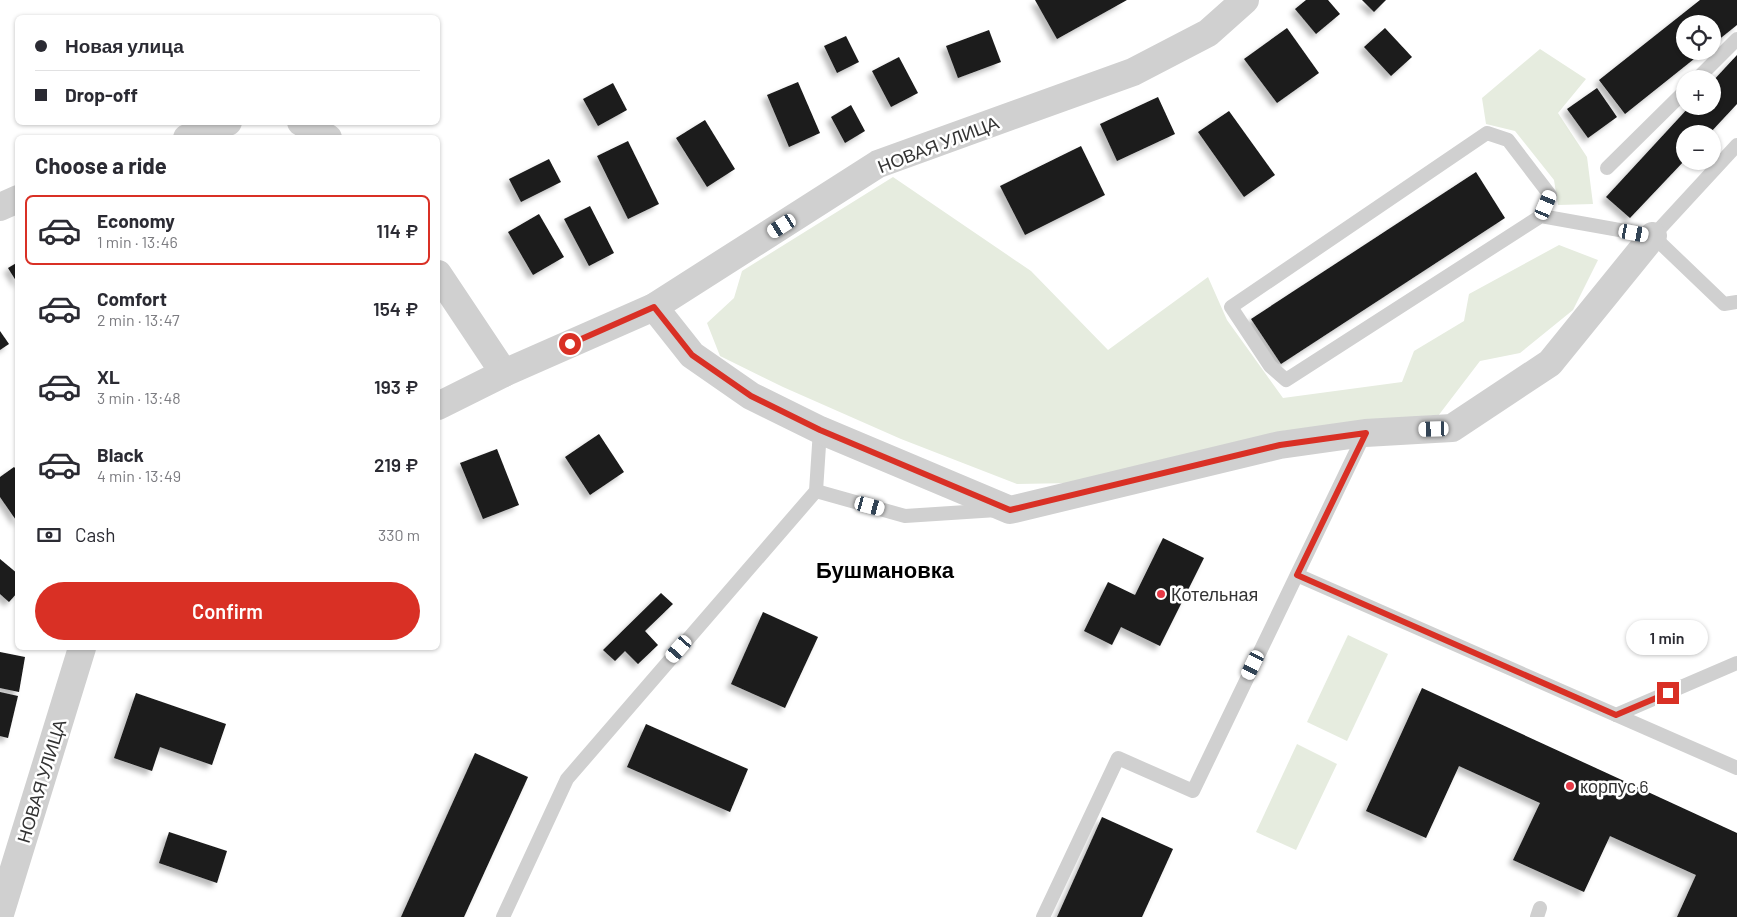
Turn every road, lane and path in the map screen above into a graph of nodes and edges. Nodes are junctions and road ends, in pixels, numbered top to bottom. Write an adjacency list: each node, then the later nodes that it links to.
1 (1245, 0): 17 (street, НОВАЯ УЛИЦА)
2 (1737, 39): 3 (lane)
3 (1706, 70)
4 (1676, 99): 10 (lane)
5 (220, 125): 7 (street)
6 (306, 125): 8 (street)
7 (195, 135)
8 (323, 135)
9 (1737, 145): 14 (lane)
10 (1607, 168)
11 (15, 200): 12 (street)
12 (0, 207)
13 (1541, 216): 13 (lane); 14 (lane)
14 (1653, 236): 16 (lane); 21 (street)
15 (440, 277): 18 (street)
16 (1737, 302)
17 (654, 307): 18 (street, НОВАЯ УЛИЦА); 20 (street)
18 (504, 373): 19 (street, НОВАЯ УЛИЦА)
19 (440, 405)
20 (820, 430): 22 (lane); 23 (street)
21 (1366, 433): 23 (street); 24 (lane)
22 (816, 491): 23 (lane); 30 (lane)
23 (1010, 510)
24 (1297, 575): 27 (lane); 31 (lane)
25 (81, 650): 29 (street, НОВАЯ УЛИЦА)
26 (1737, 663): 27 (lane)
27 (1616, 715): 28 (lane)
28 (1737, 768)
29 (0, 914)
30 (503, 917)
31 (1043, 917)

